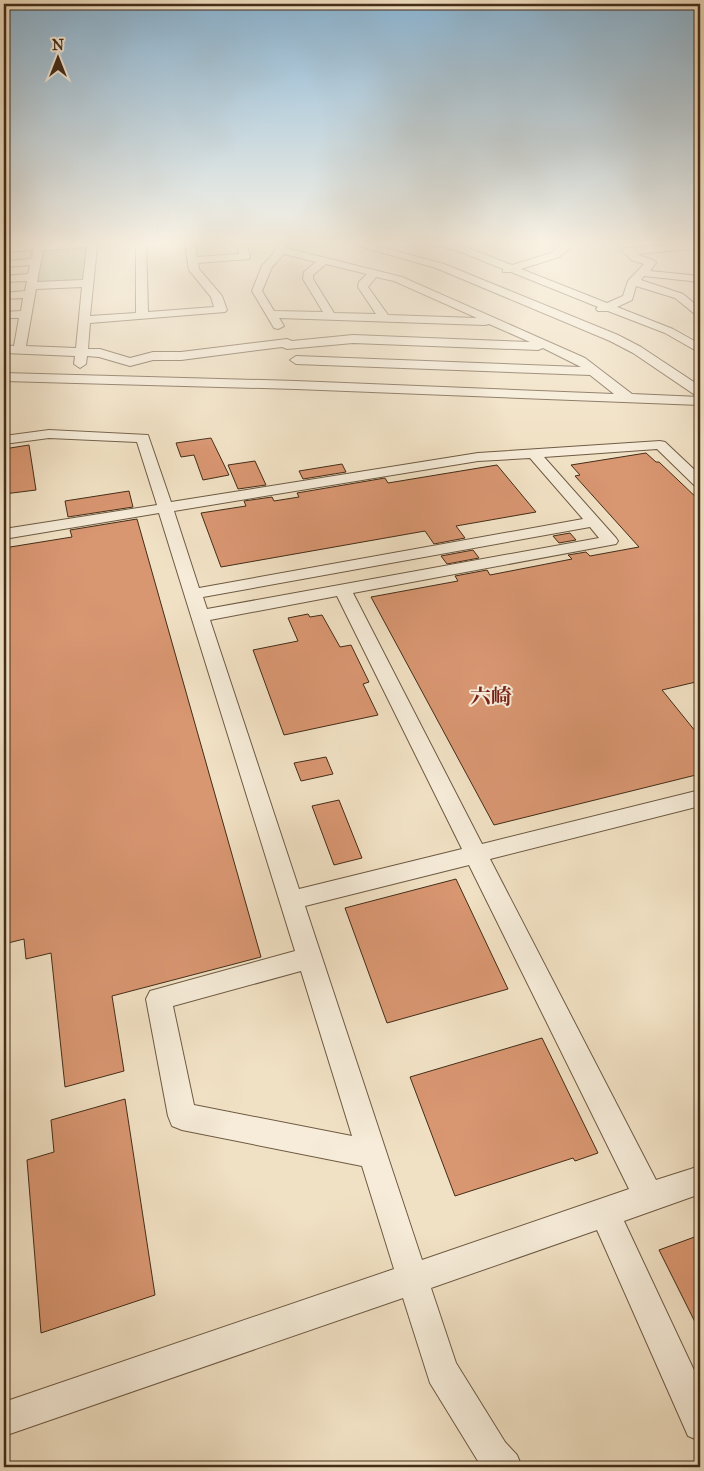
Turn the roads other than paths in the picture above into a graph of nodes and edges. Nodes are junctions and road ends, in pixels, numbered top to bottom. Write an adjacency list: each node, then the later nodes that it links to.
1 (85, 313): 16 (street)
2 (142, 313): 13 (street)
3 (186, 313): 13 (street)
4 (329, 313): 14 (street)
5 (381, 313): 15 (street)
6 (473, 313): 19 (street)
7 (554, 313): 18 (street)
8 (590, 313): 18 (street)
9 (623, 313): 23 (street)
10 (26, 314): 12 (street); 25 (street)
11 (272, 314): 14 (street); 21 (street)
12 (4, 315)
13 (142, 316): 16 (street)
14 (331, 316): 15 (street)
15 (385, 319): 17 (street)
16 (84, 320): 26 (street)
17 (436, 320): 19 (street); 20 (street)
18 (572, 320): 33 (street)
19 (496, 323): 22 (street)
20 (435, 342): 21 (street); 22 (street); 30 (street)
21 (287, 344): 26 (street); 27 (street)
22 (550, 346): 28 (street)
23 (699, 347)
24 (4, 349): 25 (street)
25 (19, 350): 26 (street)
26 (81, 352): 31 (street)
27 (296, 360): 30 (street); 32 (street)
28 (594, 371): 30 (street); 34 (street)
29 (4, 377): 31 (street)
30 (432, 378): 32 (street); 34 (street)
31 (78, 380): 32 (street)
32 (300, 385)
33 (700, 392)
34 (628, 398): 35 (street)
35 (700, 400)
36 (4, 440): 39 (street)
37 (533, 453): 38 (street); 39 (street); 40 (street)
38 (700, 483)
39 (166, 508): 41 (street); 43 (street)
40 (594, 522): 42 (street); 43 (street)
41 (4, 534)
42 (343, 590): 44 (street); 46 (street)
43 (193, 594): 44 (street)
44 (200, 616): 47 (street)
45 (700, 798): 46 (street)
46 (476, 854): 47 (street); 51 (street)
47 (292, 900): 48 (street)
48 (310, 958): 49 (street); 49 (street)
49 (373, 1154): 53 (street)
50 (700, 1180): 51 (street)
51 (649, 1198): 52 (street)
52 (605, 1213): 53 (street); 54 (street)
53 (413, 1279): 55 (street); 56 (street)
54 (697, 1409)
55 (4, 1418)
56 (505, 1467)

